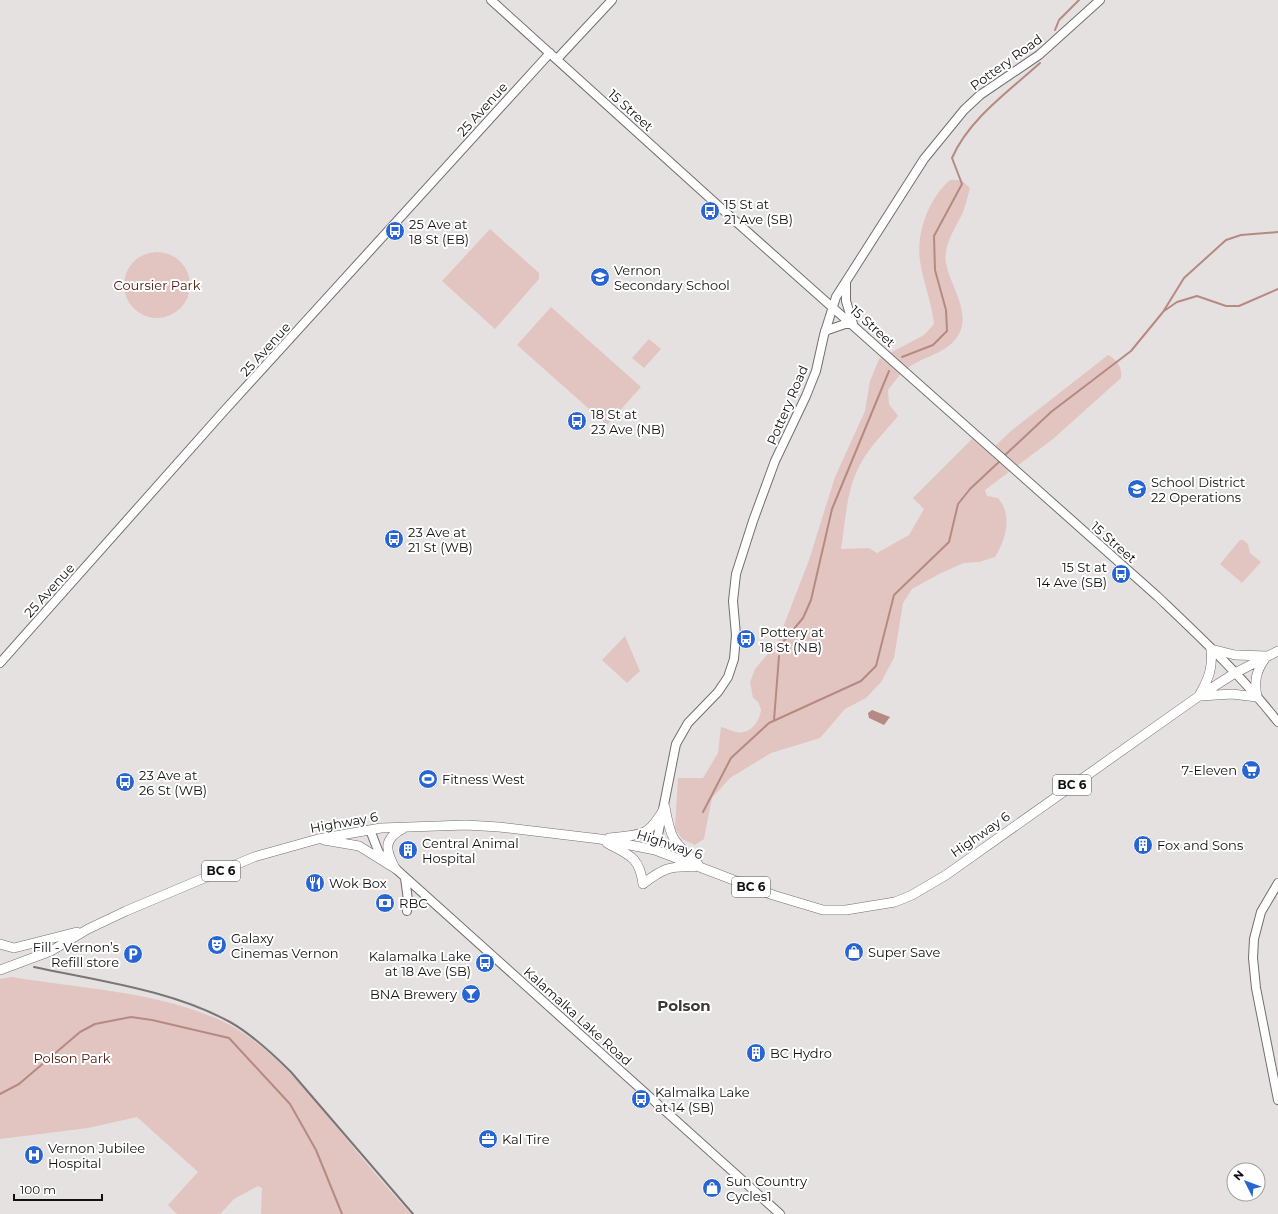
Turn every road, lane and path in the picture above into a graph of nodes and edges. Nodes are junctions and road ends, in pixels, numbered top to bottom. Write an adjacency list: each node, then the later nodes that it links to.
1 (491, 0): 4 (street, 15 Street)
2 (612, 0): 5 (street)
3 (1100, 0): 6 (street, Pottery Road)
4 (550, 53): 5 (street, 15 Street); 13 (street, 25 Avenue)
5 (557, 59): 7 (street, 15 Street)
6 (846, 280): 7 (street, Pottery Road); 8 (street)
7 (832, 306): 8 (street, 15 Street); 9 (street, Pottery Road)
8 (853, 324): 9 (street); 10 (street, 15 Street)
9 (825, 331): 18 (street, Pottery Road)
10 (1212, 649): 12 (main road); 14 (street, 15 Street); 15 (main road)
11 (1278, 651): 12 (main road, Highway 6 / BC 6)
12 (1267, 656): 14 (main road, Highway 6 / BC 6); 16 (main road)
13 (0, 663)
14 (1235, 674): 15 (main road, Highway 6 / BC 6); 16 (street, 15 Street)
15 (1199, 696): 16 (main road); 24 (main road, Highway 6 / BC 6)
16 (1257, 697): 17 (street, 15 Street)
17 (1278, 722)
18 (665, 807): 22 (main road); 23 (street, Pottery Road); 24 (main road)
19 (407, 826): 20 (main road, Highway 6 / BC 6); 22 (main road, Highway 6 / BC 6); 25 (main road)
20 (370, 830): 21 (main road, Highway 6 / BC 6); 25 (street, Kalamalka Lake Road)
21 (318, 839): 25 (main road); 29 (main road, Highway 6 / BC 6)
22 (600, 839): 23 (main road, Highway 6 / BC 6); 24 (main road)
23 (655, 850): 24 (main road, Highway 6 / BC 6)
24 (702, 868)
25 (396, 870): 26 (street, Kalamalka Lake Road)
26 (405, 878): 28 (street); 33 (street, Kalamalka Lake Road)
27 (1278, 883): 32 (street)
28 (407, 910)
29 (88, 929): 30 (main road); 31 (main road, Highway 6 / BC 6)
30 (0, 944)
31 (0, 970)
32 (1278, 1100)
33 (780, 1214)

